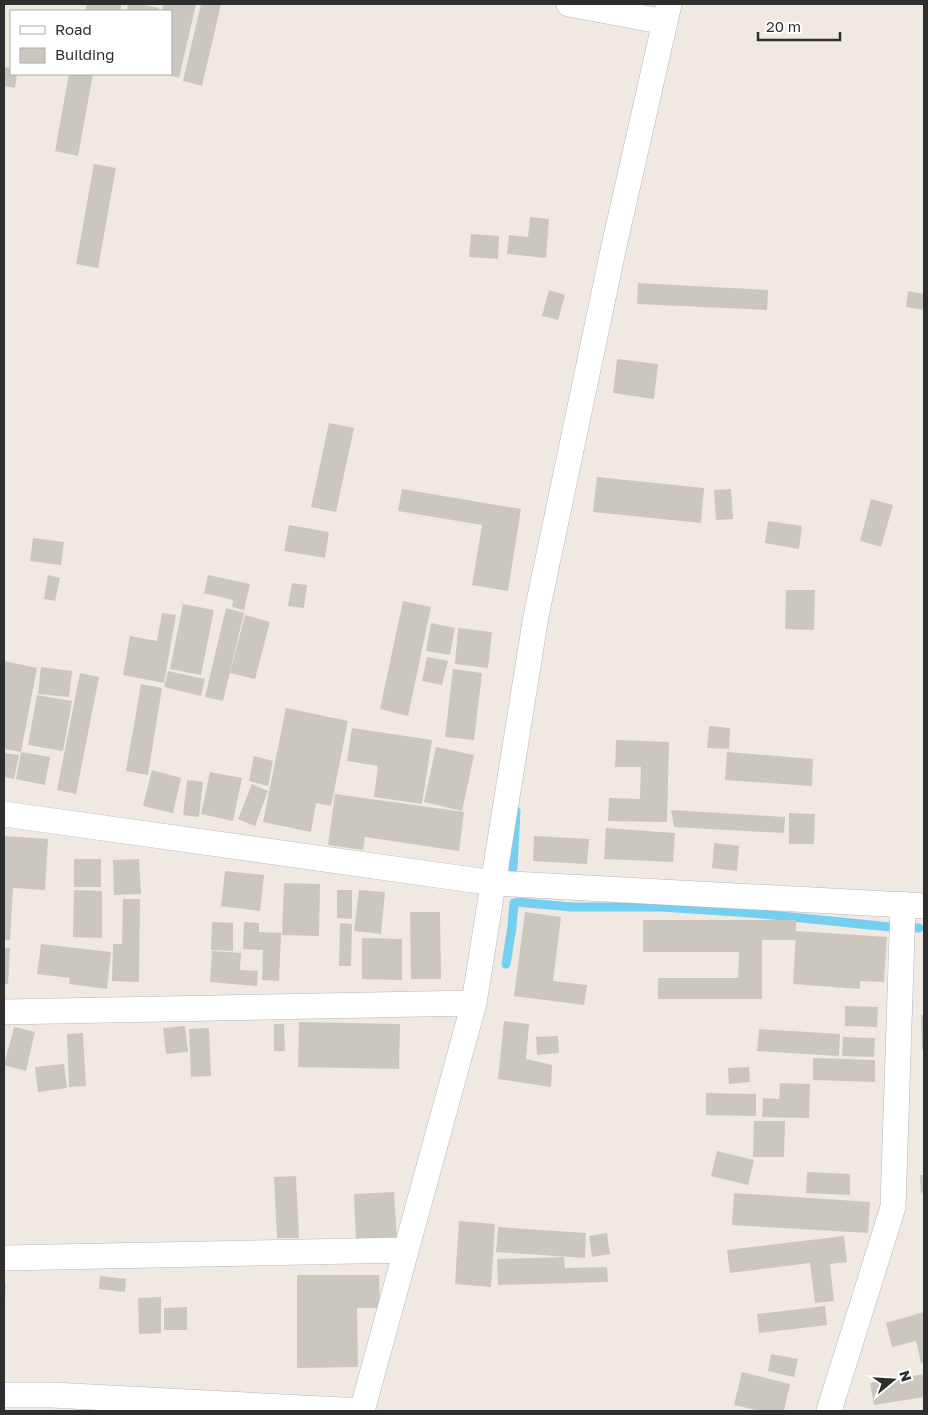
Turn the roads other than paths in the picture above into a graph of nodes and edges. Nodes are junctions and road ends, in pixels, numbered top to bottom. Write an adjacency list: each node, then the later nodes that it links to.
1 (569, 4): 2 (street)
2 (667, 13): 4 (street)
3 (4, 814): 4 (street)
4 (494, 883): 5 (street); 6 (street)
5 (913, 905): 12 (street)
6 (474, 1004): 7 (street); 8 (street)
7 (4, 1012)
8 (405, 1250): 9 (street); 11 (street)
9 (4, 1258)
10 (4, 1395): 11 (street)
11 (362, 1411)
12 (829, 1411)

